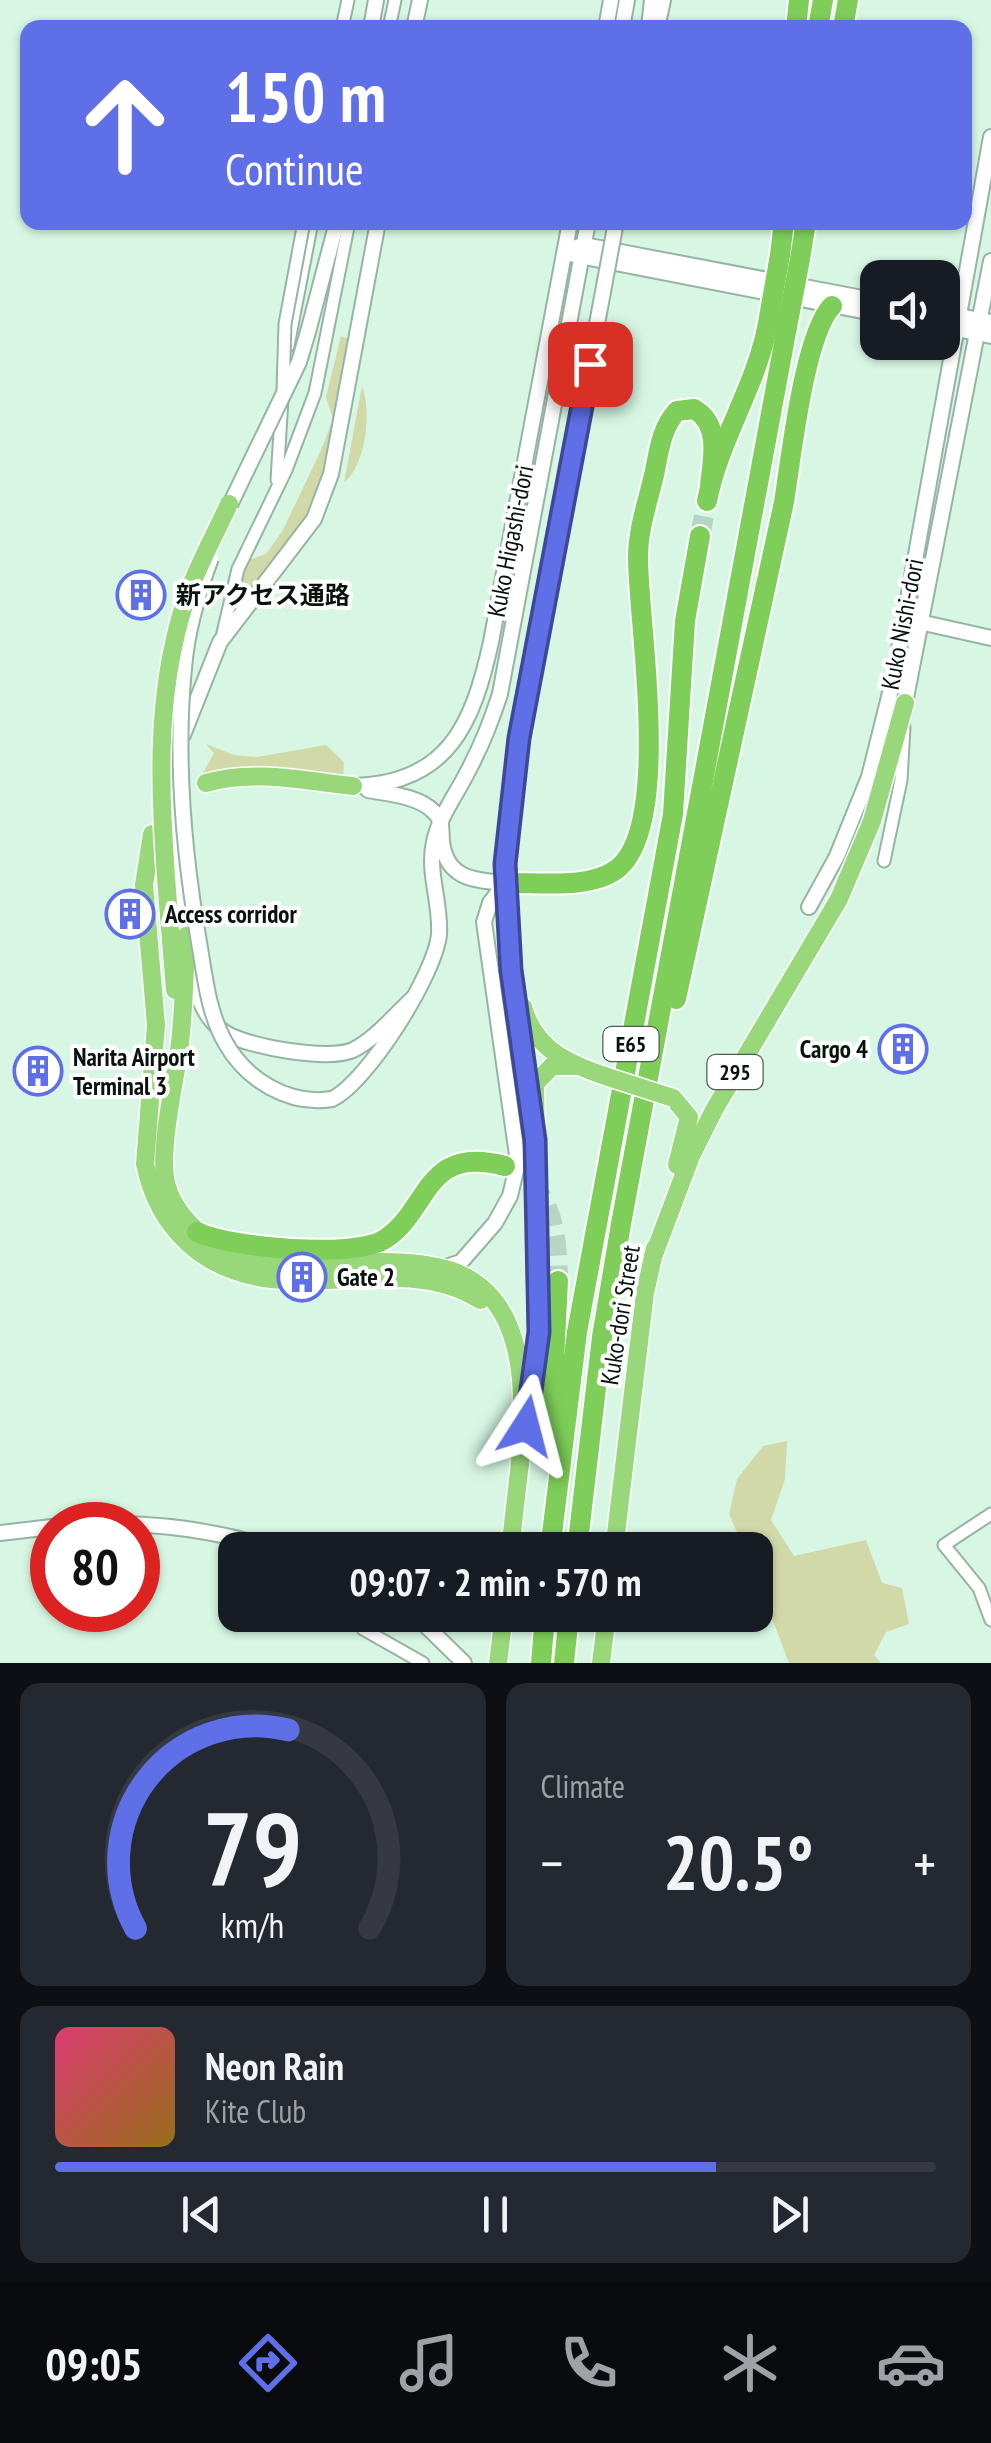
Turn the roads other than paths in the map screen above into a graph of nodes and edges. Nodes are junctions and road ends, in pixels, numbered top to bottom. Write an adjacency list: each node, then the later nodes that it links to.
1 (991, 137): 16 (street, Kuko Nishi-dori)
2 (303, 230): 24 (street, bridge)
3 (310, 230): 25 (street)
4 (335, 230): 24 (street, bridge)
5 (347, 230): 25 (street)
6 (376, 230): 31 (street)
7 (569, 230): 12 (street, Kuko Higashi-dori)
8 (586, 230): 13 (street, Kuko Higashi-dori)
9 (615, 230): 38 (street, bridge)
10 (785, 230): 14 (highway, E65)
11 (802, 230): 14 (highway, E65)
12 (565, 249): 13 (street); 34 (street, Kuko Higashi-dori)
13 (582, 252): 17 (street); 18 (street); 35 (street, Kuko Higashi-dori)
14 (790, 257): 20 (highway, E65, bridge)
15 (991, 262): 22 (street, Kuko Nishi-dori)
16 (960, 290)
17 (860, 298)
18 (832, 306): 19 (street); 46 (highway)
19 (860, 311)
20 (778, 325): 38 (highway, E65); 46 (highway, E65)
21 (960, 325): 22 (street)
22 (986, 328): 29 (street, Kuko Nishi-dori)
23 (947, 360): 28 (street, Kuko Nishi-dori)
24 (283, 394): 26 (street, bridge)
25 (278, 485): 31 (street)
26 (229, 504): 41 (street, bridge); 42 (highway, bridge)
27 (700, 536): 60 (highway, E65)
28 (905, 618): 29 (street); 39 (street, Kuko Nishi-dori)
29 (921, 622): 30 (street); 32 (street, Kuko Nishi-dori)
30 (991, 638)
31 (220, 642): 40 (street)
32 (906, 703): 37 (street); 50 (highway, 295)
33 (206, 782): 34 (highway)
34 (354, 786): 35 (street)
35 (441, 821): 38 (street); 41 (street, Kuko Higashi-dori)
36 (152, 834): 44 (highway)
37 (884, 861)
38 (505, 882): 43 (highway, 295); 45 (highway); 51 (street)
39 (809, 907)
40 (186, 936): 41 (street); 42 (highway)
41 (412, 999)
42 (180, 1045): 48 (highway)
43 (575, 1066): 45 (highway); 50 (highway, Kuko-dori Street / 295, bridge)
44 (152, 1080): 48 (highway); 53 (highway)
45 (535, 1140): 54 (highway)
46 (633, 1159): 61 (highway, E65)
47 (505, 1166): 49 (highway)
48 (164, 1167): 49 (highway)
49 (198, 1232): 51 (highway)
50 (653, 1257): 62 (highway, Kuko-dori Street / 295)
51 (443, 1268): 53 (highway)
52 (558, 1281): 59 (highway)
53 (512, 1336): 54 (highway)
54 (520, 1464): 58 (highway)
55 (991, 1514): 65 (street)
56 (160, 1527): 64 (street)
57 (30, 1530): 63 (street)
58 (512, 1532)
59 (549, 1532)
60 (550, 1532)
61 (578, 1532)
62 (616, 1532)
63 (0, 1533)
64 (218, 1535)
65 (991, 1620)
66 (368, 1632): 72 (street)
67 (432, 1632): 73 (street)
68 (502, 1632): 74 (highway)
69 (542, 1632): 75 (highway)
70 (567, 1632): 76 (highway)
71 (605, 1632): 77 (highway)
72 (423, 1663)
73 (464, 1663)
74 (498, 1663)
75 (540, 1663)
76 (564, 1663)
77 (601, 1663)

